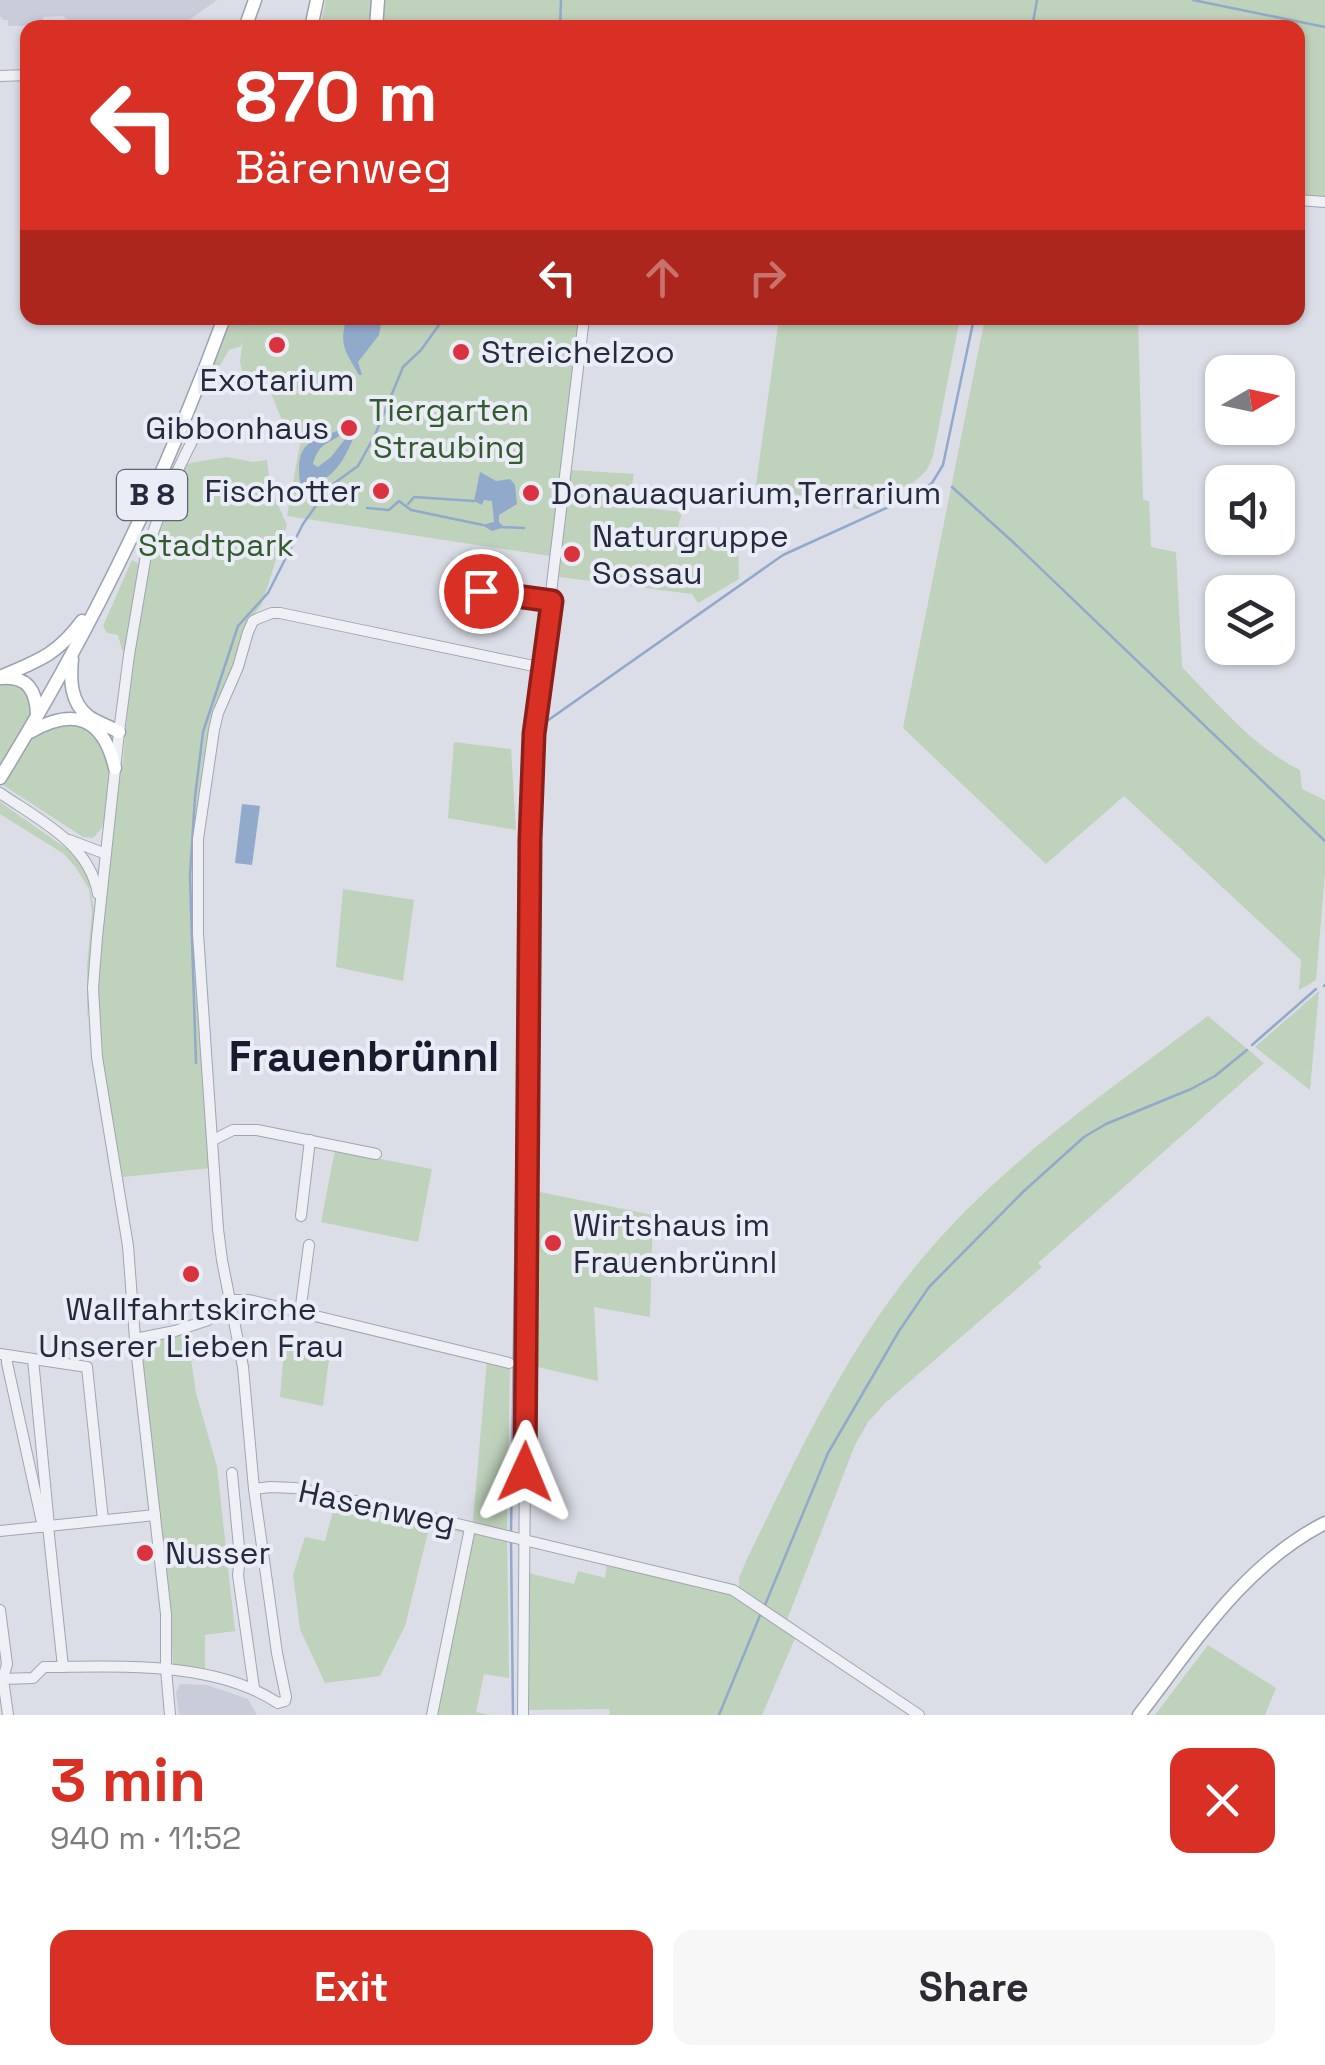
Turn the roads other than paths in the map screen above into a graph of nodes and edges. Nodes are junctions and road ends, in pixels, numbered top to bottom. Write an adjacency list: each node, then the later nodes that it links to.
1 (221, 325): 4 (main road, B 8)
2 (583, 325): 5 (street)
3 (195, 435): 11 (street)
4 (107, 586): 7 (main road, B 8); 9 (main road)
5 (552, 601): 6 (street); 8 (street)
6 (476, 610)
7 (72, 654): 10 (main road, B 8); 11 (main road)
8 (543, 668): 21 (street); 41 (street)
9 (0, 678): 10 (main road)
10 (37, 716): 12 (main road, B 8)
11 (119, 732): 13 (main road); 14 (street)
12 (28, 733): 13 (main road); 15 (main road, B 8)
13 (104, 736): 14 (main road)
14 (116, 768): 18 (street)
15 (0, 778)
16 (0, 793): 17 (street)
17 (65, 838): 18 (street); 19 (street)
18 (106, 854): 19 (street); 20 (street)
19 (84, 858): 20 (street)
20 (100, 904): 29 (street)
21 (213, 1140): 22 (street); 26 (street)
22 (310, 1140): 23 (street); 24 (street)
23 (376, 1154)
24 (301, 1216)
25 (309, 1244): 27 (street)
26 (231, 1300): 27 (street); 34 (street)
27 (300, 1313): 32 (street)
28 (208, 1320): 29 (street)
29 (135, 1339): 35 (street)
30 (4, 1354): 31 (street); 38 (street)
31 (33, 1359): 36 (street); 38 (street)
32 (509, 1364)
33 (232, 1473): 46 (street)
34 (254, 1490): 39 (street, Hasenweg); 47 (street)
35 (154, 1515): 36 (street); 44 (street)
36 (103, 1520): 38 (street)
37 (1325, 1524): 54 (main road)
38 (47, 1526): 40 (street); 43 (street)
39 (470, 1528): 41 (street, Hasenweg); 51 (street)
40 (0, 1531)
41 (515, 1538): 52 (street); 53 (street, Hasenweg)
42 (0, 1610): 45 (street)
43 (62, 1667): 44 (street); 45 (street)
44 (166, 1669): 46 (street); 49 (street)
45 (4, 1679): 48 (street)
46 (254, 1688): 47 (street)
47 (267, 1696): 50 (street)
48 (8, 1715)
49 (170, 1715)
50 (273, 1715)
51 (432, 1715)
52 (523, 1715)
53 (918, 1715)
54 (1139, 1715)

